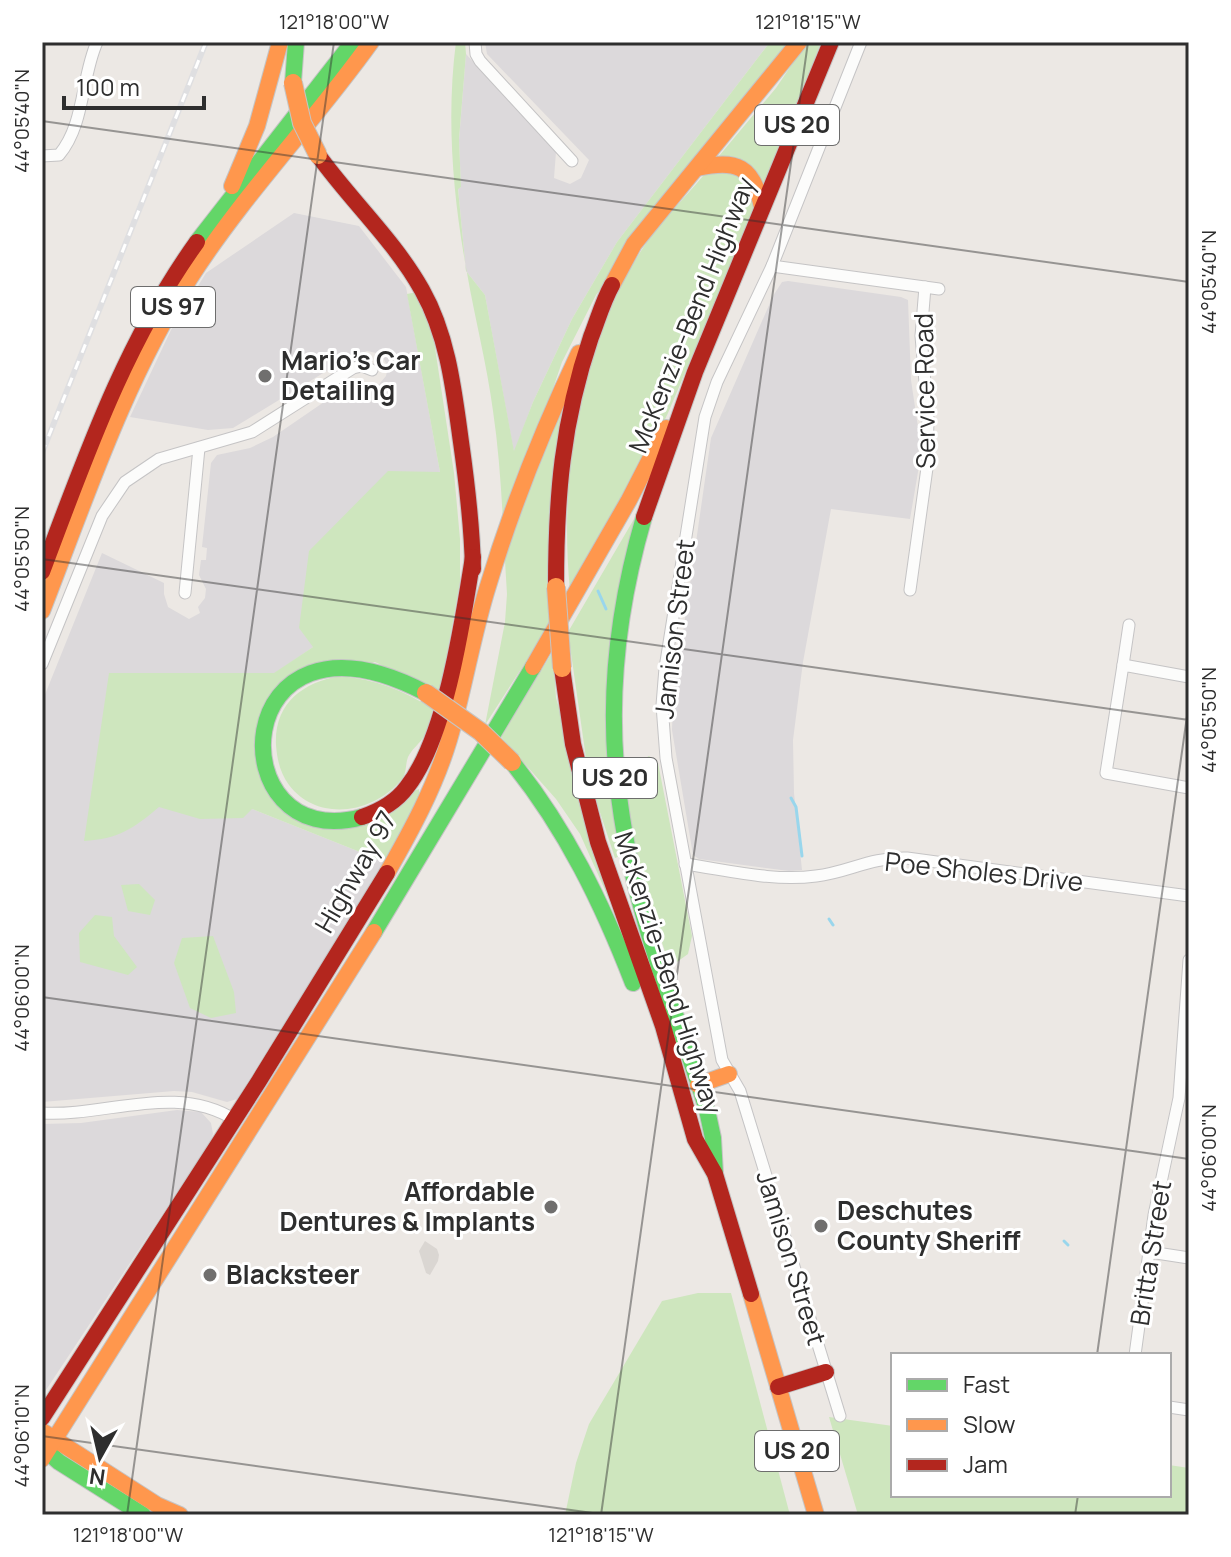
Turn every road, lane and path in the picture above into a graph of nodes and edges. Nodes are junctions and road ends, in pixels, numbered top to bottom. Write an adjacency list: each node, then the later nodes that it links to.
1 (97, 42): 10 (street)
2 (280, 42): 14 (main road)
3 (296, 42): 22 (main road, bridge)
4 (353, 42): 14 (main road, US 97)
5 (371, 42): 26 (main road, US 97)
6 (799, 42): 12 (main road, McKenzie-Bend Highway / US 20)
7 (831, 42): 13 (main road, McKenzie-Bend Highway / US 20)
8 (861, 42): 15 (street, Jamison Street)
9 (474, 44): 11 (street)
10 (42, 156)
11 (572, 161)
12 (697, 168): 13 (main road); 18 (main road, McKenzie-Bend Highway / US 20)
13 (762, 207): 20 (main road, McKenzie-Bend Highway / US 20)
14 (223, 208): 23 (main road, US 97)
15 (772, 266): 16 (street); 33 (street, Jamison Street)
16 (925, 287): 17 (street); 24 (street, Service Road)
17 (939, 289)
18 (605, 298): 30 (main road, Highway 97); 40 (main road, McKenzie-Bend Highway / US 20, bridge)
19 (372, 370): 21 (street)
20 (692, 379): 37 (main road, McKenzie-Bend Highway / US 20); 39 (main road, Highway 97)
21 (199, 448): 25 (street); 28 (street)
22 (473, 557): 30 (main road); 40 (main road, bridge)
23 (42, 572)
24 (910, 590)
25 (185, 593)
26 (42, 611)
27 (1129, 625): 29 (street)
28 (42, 664)
29 (1123, 665): 31 (street); 32 (street)
30 (467, 667): 39 (main road, Highway 97)
31 (1189, 677)
32 (1189, 788)
33 (685, 864): 34 (street, Poe Sholes Drive); 36 (street, Jamison Street)
34 (1189, 896)
35 (1189, 960): 42 (street, Britta Street)
36 (729, 1074): 37 (main road); 45 (street, Jamison Street)
37 (698, 1085): 41 (main road, McKenzie-Bend Highway / US 20)
38 (42, 1113): 39 (street)
39 (242, 1125): 48 (main road, Highway 97); 49 (main road, Highway 97)
40 (695, 1139): 41 (main road, McKenzie-Bend Highway / US 20)
41 (715, 1174): 46 (main road, McKenzie-Bend Highway / US 20)
42 (1150, 1252): 43 (street); 44 (street, Britta Street)
43 (1189, 1258)
44 (1135, 1353)
45 (826, 1372): 46 (main road); 47 (street, Jamison Street)
46 (778, 1387): 52 (main road, McKenzie-Bend Highway / US 20)
47 (840, 1416)
48 (42, 1418)
49 (45, 1445): 50 (main road); 51 (main road)
50 (143, 1515)
51 (180, 1515)
52 (816, 1515)

